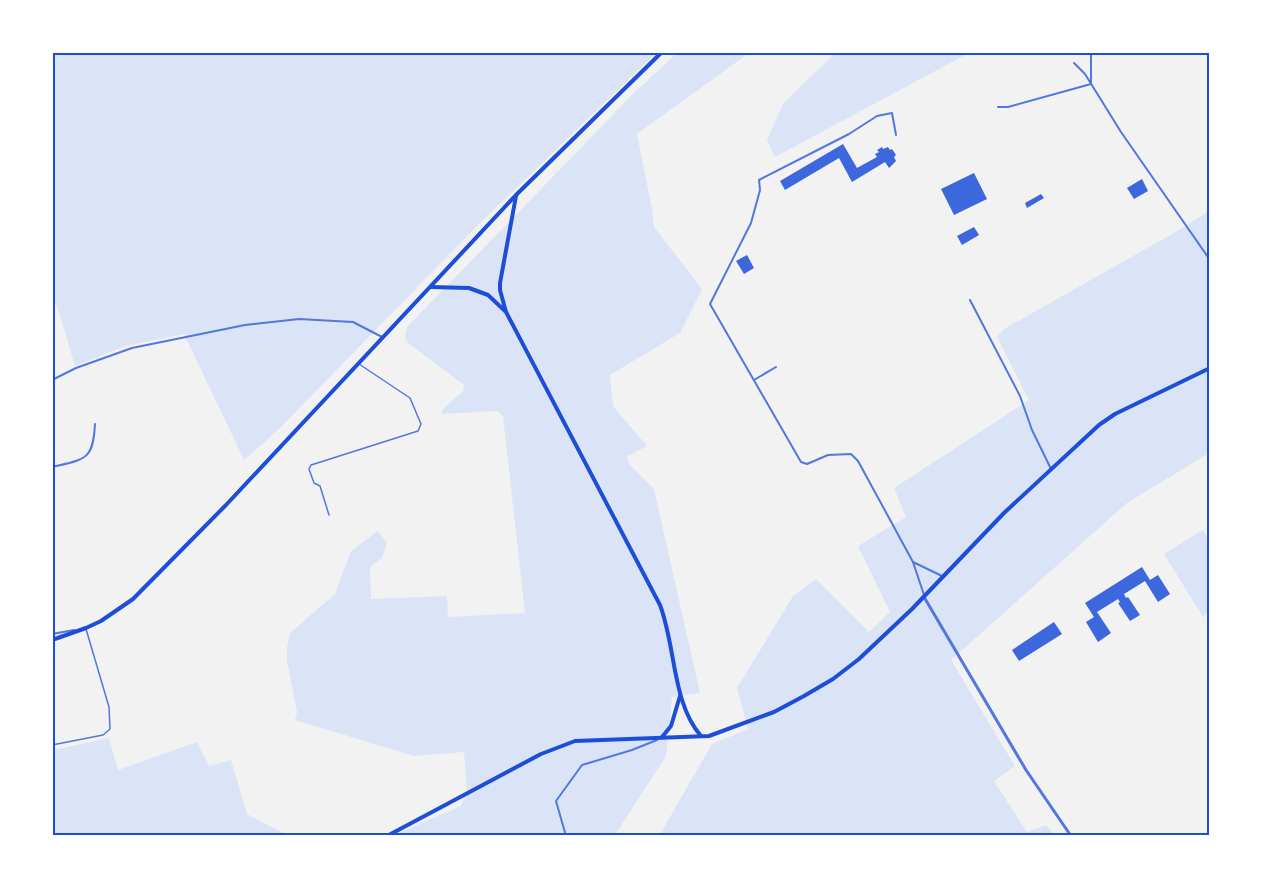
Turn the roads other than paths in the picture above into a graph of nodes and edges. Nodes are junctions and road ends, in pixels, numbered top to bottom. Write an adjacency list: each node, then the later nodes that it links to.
1 (662, 52): 7 (main road)
2 (1091, 52): 4 (street)
3 (1074, 63): 4 (street)
4 (1091, 84): 5 (street); 8 (street)
5 (998, 107)
6 (896, 135): 17 (street)
7 (516, 195): 9 (main road); 11 (main road)
8 (1209, 260)
9 (430, 287): 11 (main road); 12 (main road)
10 (970, 300): 20 (street)
11 (506, 312): 28 (main road)
12 (382, 337): 13 (main road); 16 (street)
13 (358, 363): 21 (lane); 25 (main road)
14 (776, 367): 17 (street)
15 (1209, 368): 20 (main road)
16 (52, 380)
17 (754, 380): 22 (street)
18 (94, 424): 19 (street)
19 (52, 467)
20 (1051, 469): 23 (main road)
21 (329, 515)
22 (913, 561): 23 (street); 24 (street)
23 (942, 576): 24 (main road)
24 (924, 596): 29 (main road); 34 (street)
25 (86, 628): 26 (street); 27 (main road); 31 (lane)
26 (52, 634)
27 (52, 640)
28 (680, 692): 29 (main road); 30 (main road)
29 (702, 736): 30 (main road)
30 (662, 737): 32 (main road); 33 (street)
31 (52, 745)
32 (387, 836)
33 (566, 836)
34 (1071, 836)

